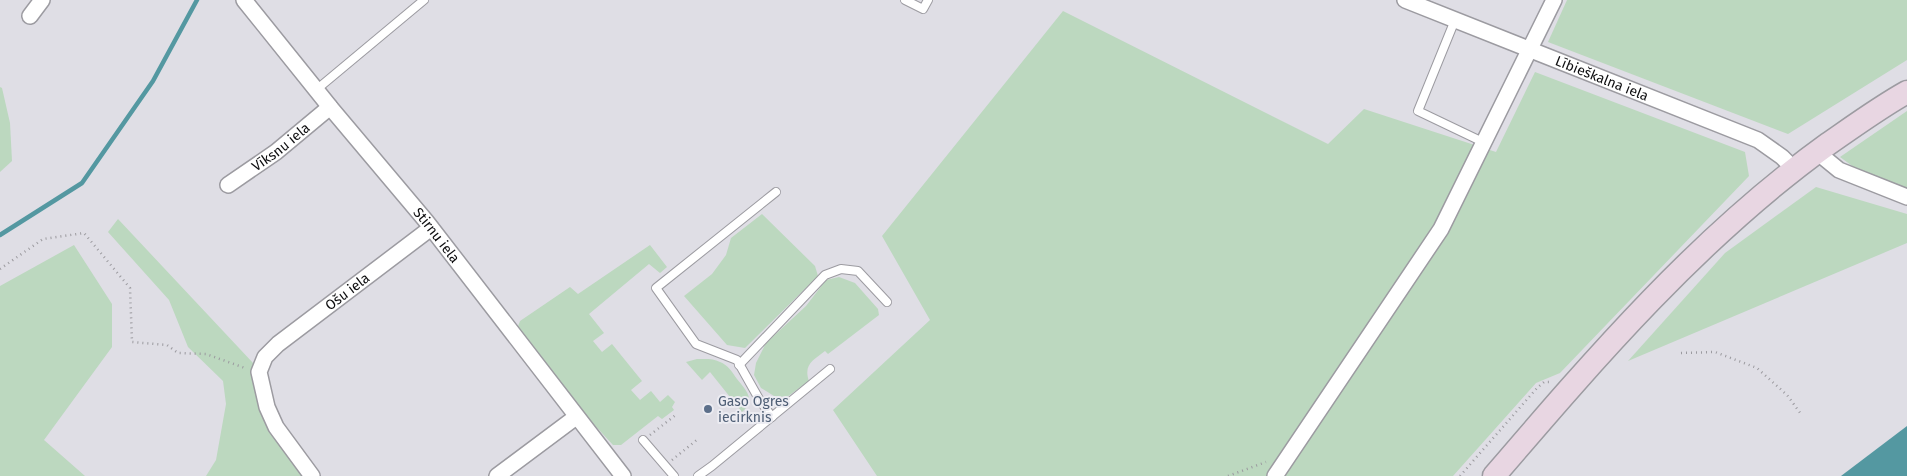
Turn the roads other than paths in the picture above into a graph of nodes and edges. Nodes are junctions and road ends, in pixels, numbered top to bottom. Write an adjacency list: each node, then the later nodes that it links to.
1 (42, 0): 8 (street)
2 (244, 0): 11 (street, Stirnu iela)
3 (424, 0): 11 (lane)
4 (905, 0): 5 (lane)
5 (928, 0)
6 (1405, 0): 9 (street, Lībieškalna iela)
7 (1554, 0): 10 (street)
8 (30, 16)
9 (1455, 20): 10 (street, Lībieškalna iela); 14 (lane)
10 (1531, 49): 14 (street); 16 (street, Lībieškalna iela)
11 (316, 90): 13 (street, Stirnu iela)
12 (1907, 92): 15 (main road)
13 (330, 107): 17 (street, Vīksnu iela); 20 (street, Stirnu iela)
14 (1485, 143): 32 (street)
15 (1817, 152): 16 (main road); 19 (street)
16 (1794, 169): 33 (main road)
17 (228, 185)
18 (776, 192): 22 (lane)
19 (1907, 197)
20 (431, 228): 24 (street, Stirnu iela); 27 (street, Ošu iela)
21 (887, 302): 22 (lane)
22 (739, 365): 25 (lane)
23 (830, 369): 25 (lane)
24 (576, 417): 28 (street); 29 (street, Stirnu iela)
25 (772, 417): 31 (lane)
26 (643, 440): 30 (lane)
27 (312, 476)
28 (497, 476)
29 (623, 476)
30 (674, 476)
31 (698, 476)
32 (1274, 476)
33 (1494, 476)

